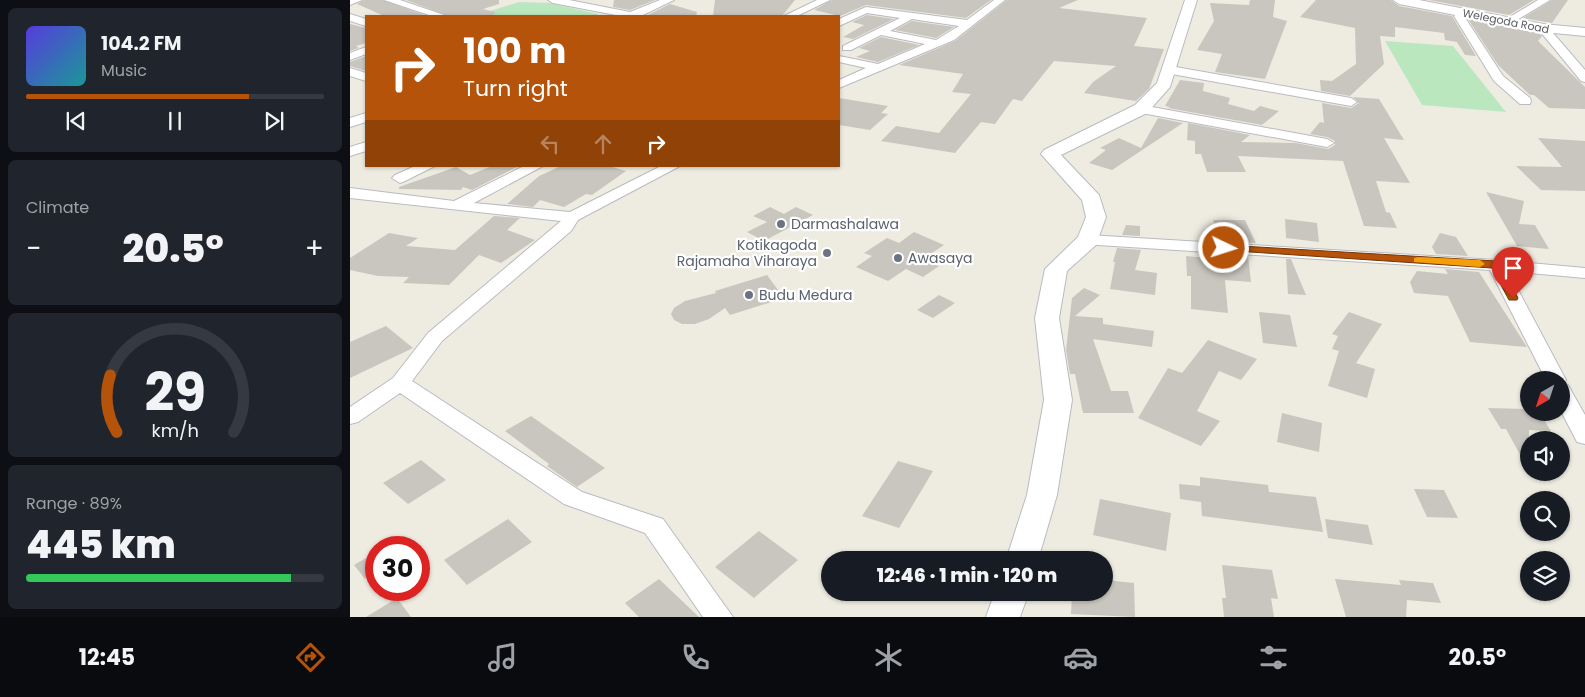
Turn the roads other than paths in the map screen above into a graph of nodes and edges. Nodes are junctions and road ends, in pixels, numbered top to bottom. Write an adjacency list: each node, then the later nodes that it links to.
1 (357, 0): 10 (street)
2 (389, 0): 12 (street)
3 (553, 0): 13 (street)
4 (669, 0): 14 (street)
5 (821, 0): 15 (street)
6 (1000, 0): 21 (street)
7 (1191, 0): 32 (street)
8 (1399, 0): 11 (street, Welegoda Road)
9 (1545, 0): 18 (street)
10 (350, 2)
11 (1463, 12): 18 (street, Welegoda Road); 37 (street)
12 (439, 15)
13 (628, 15)
14 (635, 15)
15 (791, 15)
16 (910, 16): 20 (street); 21 (street); 23 (street)
17 (350, 17): 19 (street)
18 (1508, 21): 22 (street, Welegoda Road)
19 (365, 23)
20 (840, 23)
21 (970, 24): 25 (street)
22 (1543, 28): 24 (street, Welegoda Road); 35 (street)
23 (881, 32): 25 (street); 26 (street)
24 (1585, 32)
25 (935, 43): 30 (street)
26 (843, 48): 30 (street)
27 (365, 50): 28 (street)
28 (350, 56)
29 (840, 59): 31 (street)
30 (894, 60): 31 (street)
31 (877, 67): 36 (street)
32 (1170, 70): 38 (street); 39 (street)
33 (350, 72): 34 (street)
34 (365, 77)
35 (1585, 78)
36 (840, 84)
37 (1525, 101)
38 (1351, 102)
39 (1141, 108): 42 (street); 52 (street)
40 (365, 117): 41 (street)
41 (350, 123)
42 (1327, 143)
43 (365, 146): 44 (street)
44 (350, 152)
45 (426, 167): 48 (street)
46 (534, 167): 50 (street)
47 (671, 167): 51 (street)
48 (400, 178)
49 (350, 192): 50 (street)
50 (455, 206): 51 (street)
51 (572, 217): 56 (street)
52 (1088, 240): 53 (street); 60 (street)
53 (1496, 265): 54 (street); 55 (street)
54 (1585, 273)
55 (1551, 371)
56 (400, 383): 58 (street); 61 (street)
57 (1570, 407): 59 (street)
58 (350, 417)
59 (1585, 436)
60 (1025, 551)
61 (719, 617)

